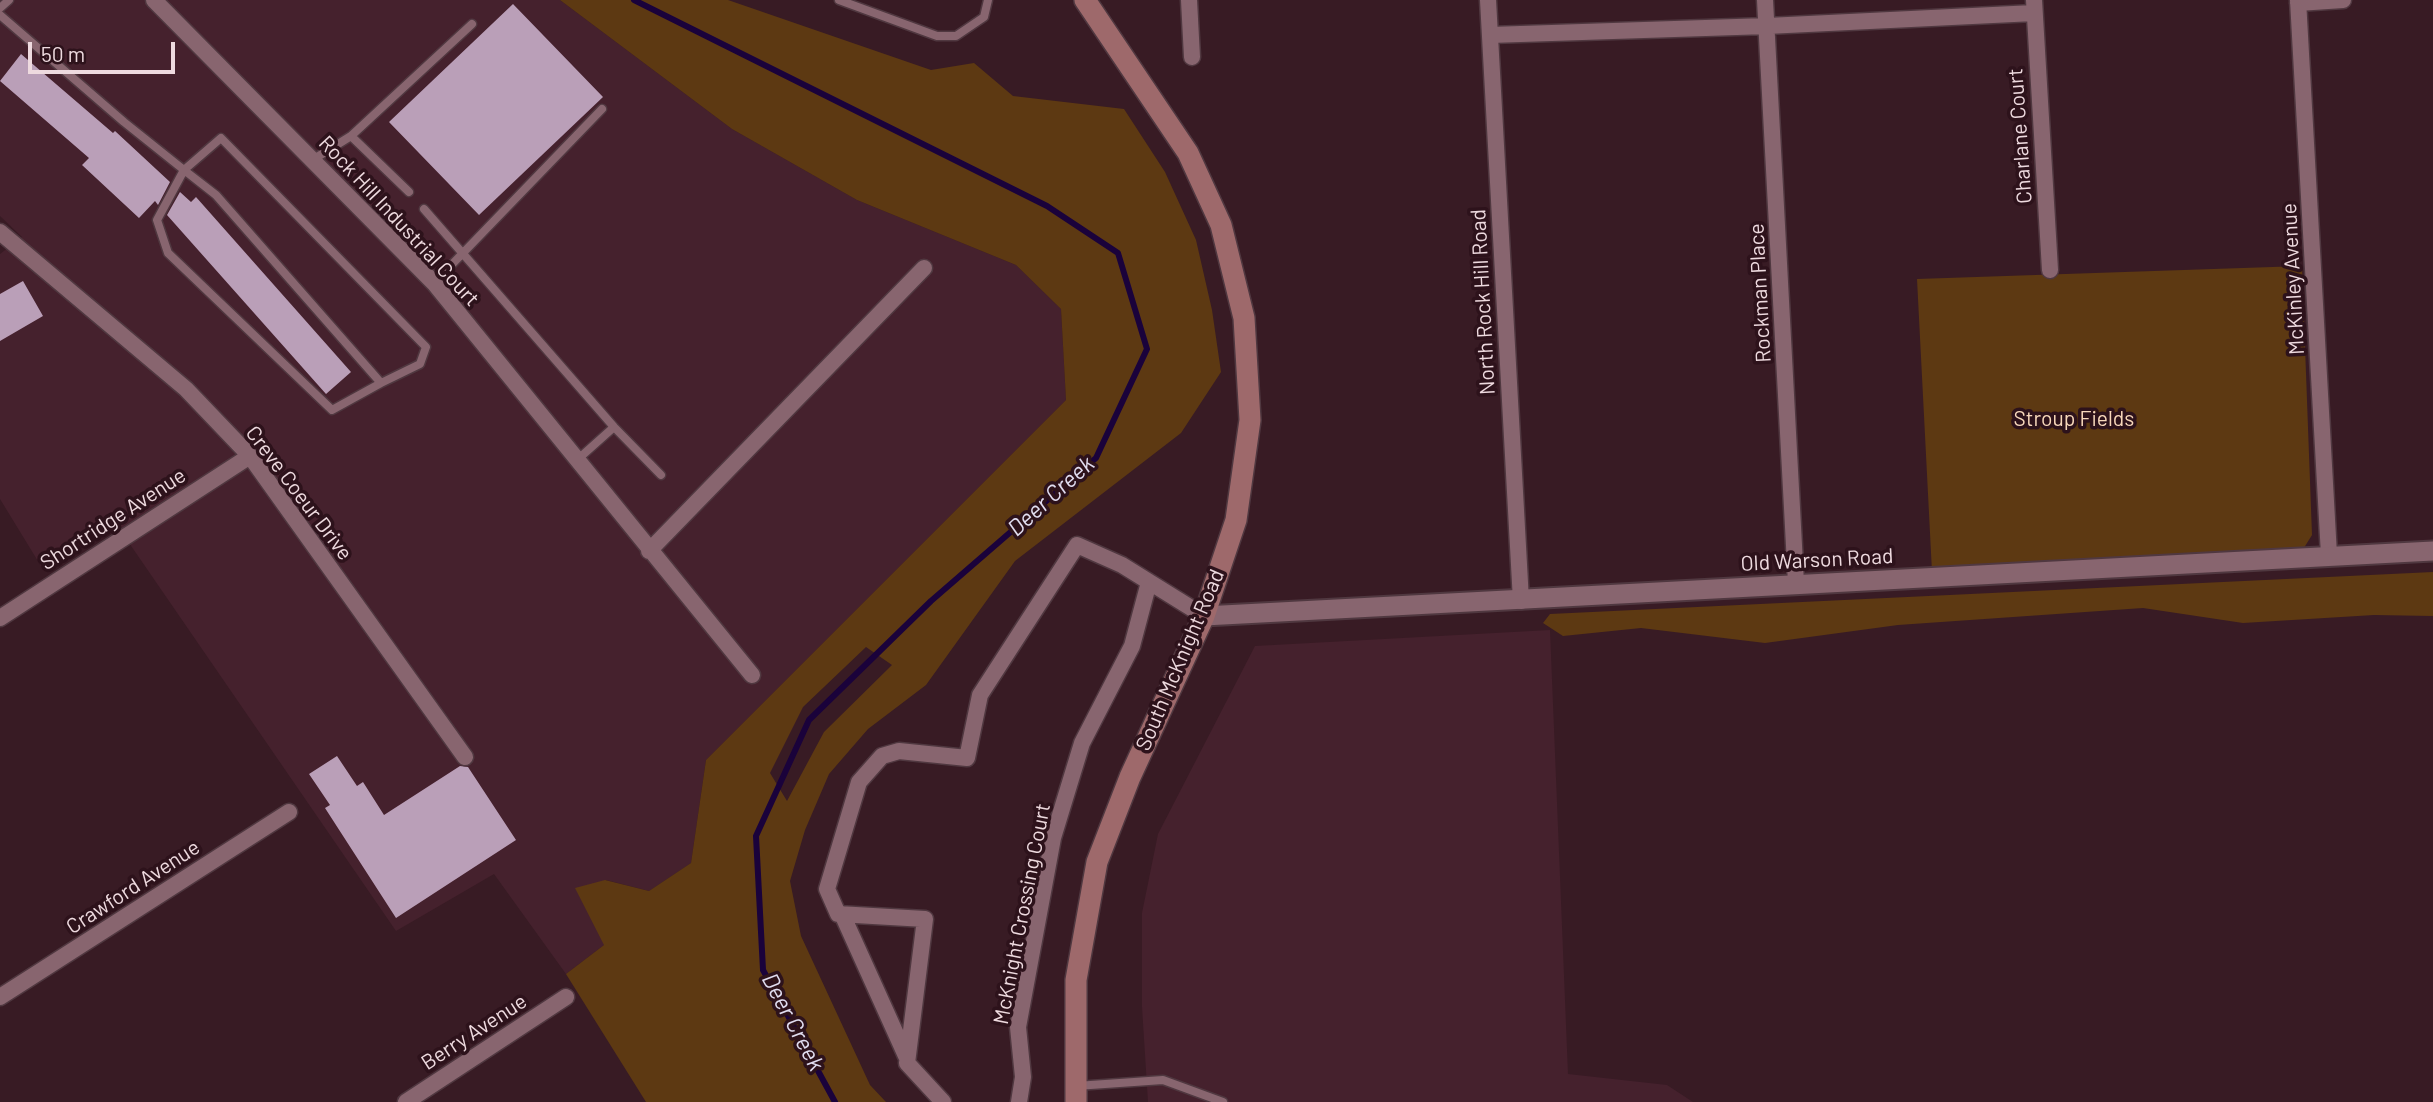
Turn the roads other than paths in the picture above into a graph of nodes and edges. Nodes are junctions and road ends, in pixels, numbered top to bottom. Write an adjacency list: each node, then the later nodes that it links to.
1 (9, 0): 12 (lane)
2 (154, 0): 20 (street, Rock Hill Industrial Court)
3 (839, 0): 4 (lane)
4 (988, 0)
5 (1085, 0): 40 (main road, South McKnight Road)
6 (1189, 0): 17 (street)
7 (1488, 0): 16 (street, North Rock Hill Road)
8 (1765, 0): 15 (street, Rockman Place)
9 (2343, 0): 10 (street)
10 (2298, 2): 36 (street, McKinley Avenue)
11 (2034, 7): 15 (street); 27 (street, Charlane Court)
12 (0, 8)
13 (0, 15): 21 (lane)
14 (472, 24): 19 (lane)
15 (1767, 26): 16 (street); 38 (street, Rockman Place)
16 (1490, 35): 39 (street, North Rock Hill Road)
17 (1192, 57)
18 (602, 109): 25 (lane)
19 (351, 136): 20 (lane); 22 (lane)
20 (314, 159): 28 (street, Rock Hill Industrial Court)
21 (184, 170): 29 (lane); 29 (lane); 29 (lane)
22 (409, 192)
23 (424, 209): 25 (lane)
24 (2, 237): 31 (street, Creve Coeur Drive)
25 (464, 254): 28 (lane); 30 (lane)
26 (924, 268): 34 (street)
27 (2050, 270)
28 (434, 283): 32 (street, Rock Hill Industrial Court)
29 (381, 383)
30 (614, 427): 32 (lane); 33 (lane)
31 (250, 456): 41 (street, Shortridge Avenue); 43 (street, Creve Coeur Drive)
32 (576, 460): 34 (street, Rock Hill Industrial Court)
33 (661, 475)
34 (649, 551): 42 (street, Rock Hill Industrial Court)
35 (2433, 551): 36 (street, Old Warson Road)
36 (2329, 555): 38 (street, Old Warson Road)
37 (1149, 582): 40 (street); 45 (street); 52 (street, McKnight Crossing Court)
38 (1796, 583): 39 (street, Old Warson Road)
39 (1521, 601): 40 (street, Old Warson Road)
40 (1204, 616): 49 (main road, South McKnight Road)
41 (0, 618)
42 (752, 675)
43 (465, 757)
44 (289, 812): 46 (street, Crawford Avenue)
45 (842, 914): 48 (street); 48 (street)
46 (0, 997)
47 (566, 997): 50 (street, Berry Avenue)
48 (907, 1058): 51 (street)
49 (1076, 1094): 53 (lane)
50 (406, 1102)
51 (943, 1102)
52 (1018, 1102)
53 (1223, 1102)

